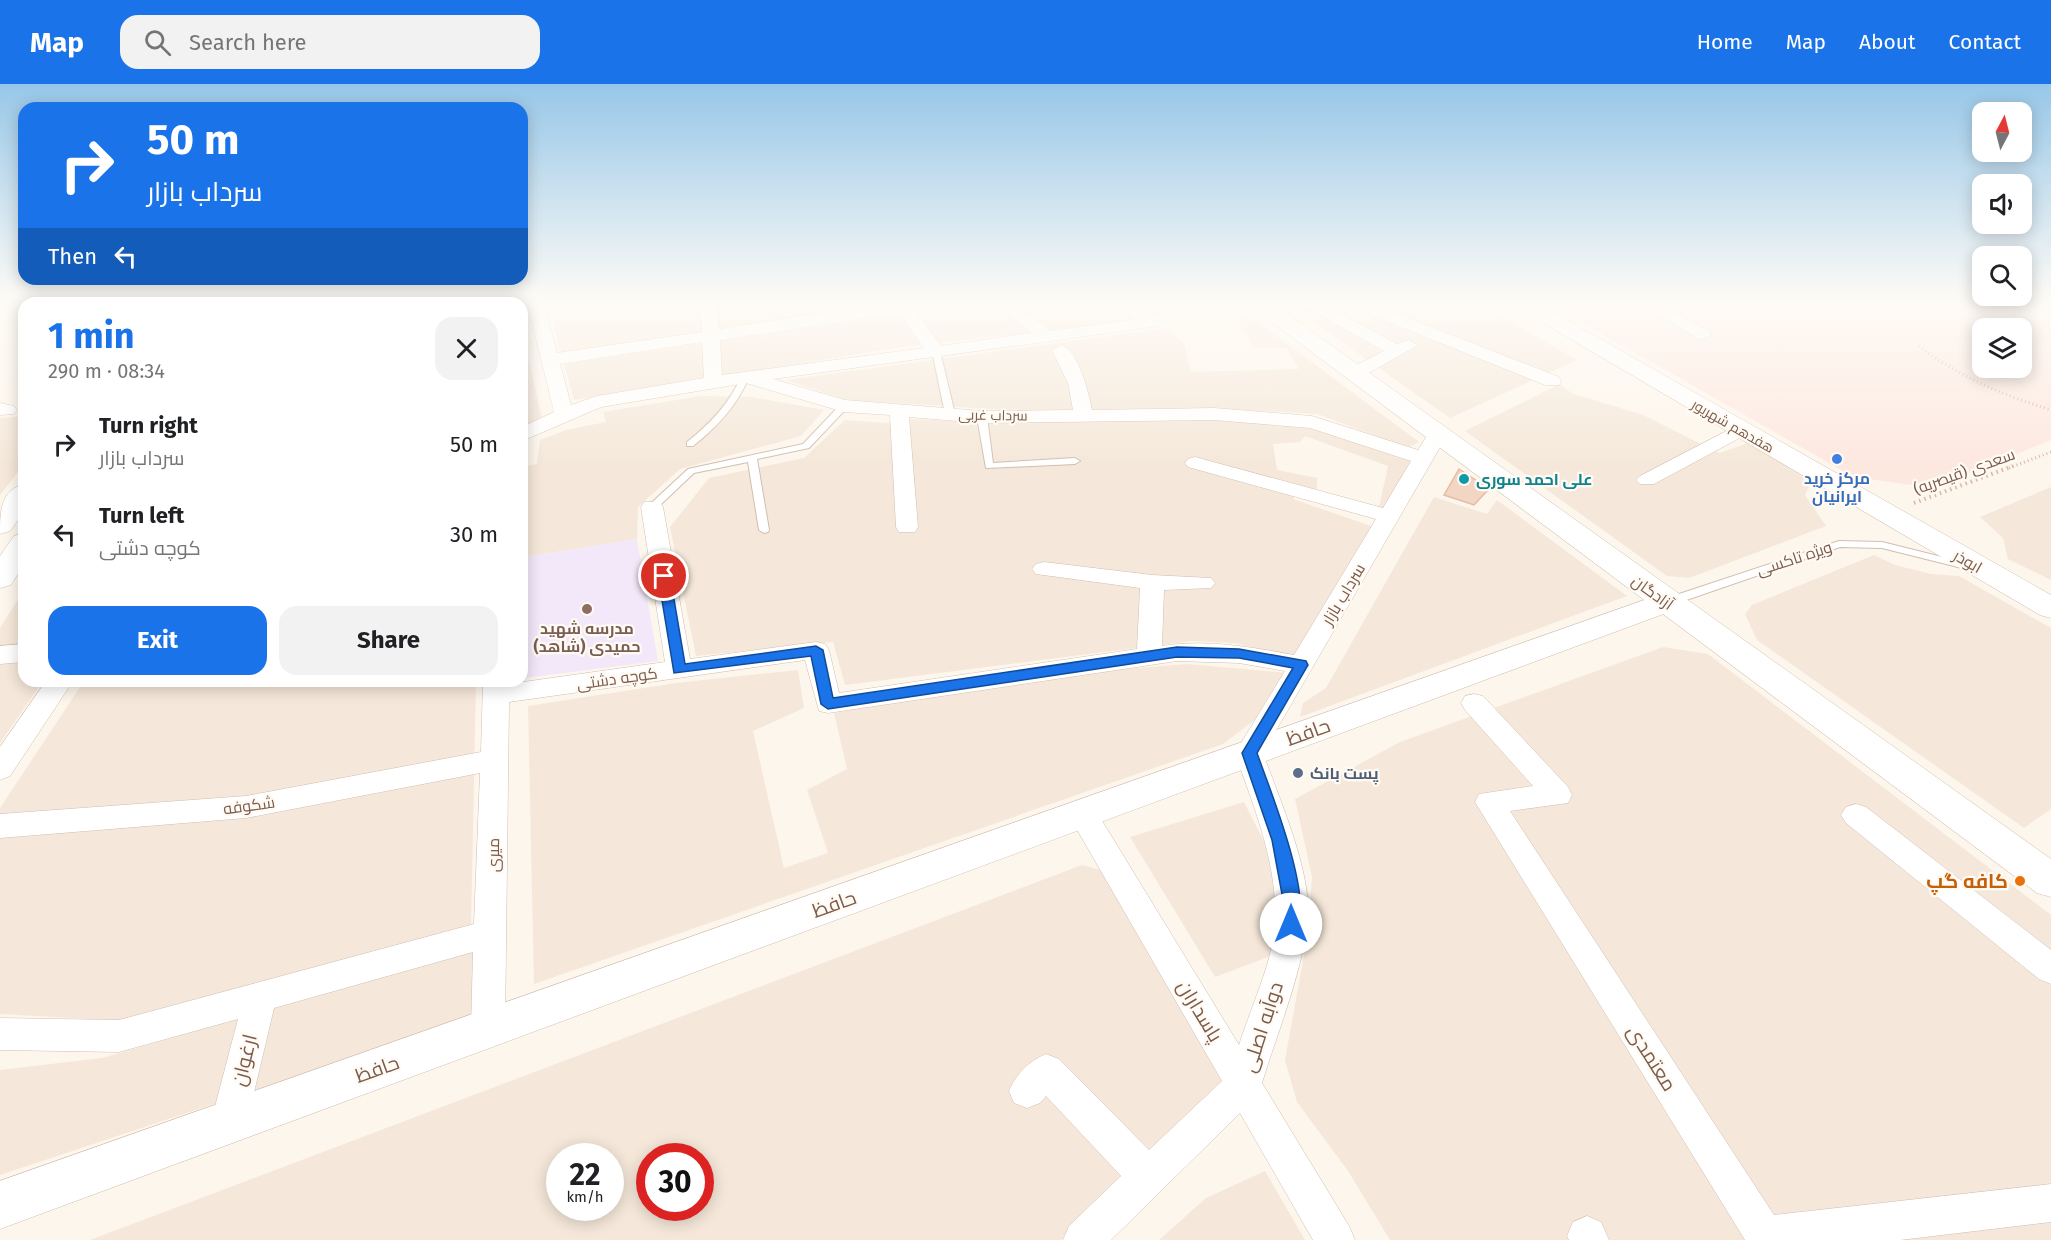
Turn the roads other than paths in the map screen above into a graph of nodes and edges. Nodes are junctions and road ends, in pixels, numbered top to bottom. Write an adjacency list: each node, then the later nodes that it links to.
1 (549, 356): 11 (street)
2 (578, 356): 11 (street)
3 (711, 356): 15 (street)
4 (900, 356): 13 (street)
5 (937, 356): 19 (lane)
6 (1064, 356): 20 (street)
7 (1328, 356): 12 (main road, آزادگان)
8 (1388, 356): 12 (street)
9 (1487, 356): 14 (street)
10 (1611, 356): 22 (main road, هفدهم شهریور)
11 (550, 360): 18 (street)
12 (1353, 374): 24 (main road, آزادگان)
13 (745, 377): 15 (street, سرداب غربی); 16 (street, سرداب غربی); 25 (lane)
14 (1552, 381)
15 (712, 382): 18 (street, سرداب غربی)
16 (843, 406): 17 (street, سرداب غربی); 26 (lane)
17 (899, 410): 19 (street, سرداب غربی); 36 (street)
18 (564, 414): 23 (street, سرداب غربی)
19 (950, 414): 21 (street, سرداب غربی)
20 (1084, 416): 21 (street, سرداب غربی); 27 (street, سرداب غربی)
21 (981, 417): 28 (lane)
22 (1740, 430): 30 (street); 33 (main road, هفدهم شهریور)
23 (528, 432)
24 (1437, 435): 27 (street, سرداب بازار); 44 (main road, آزادگان)
25 (690, 444)
26 (752, 457): 32 (lane); 37 (lane)
27 (1424, 458): 34 (street, سرداب بازار)
28 (1075, 461)
29 (1195, 463): 34 (street)
30 (1647, 480)
31 (18, 500): 35 (main road)
32 (652, 507): 50 (street)
33 (1886, 513): 41 (main road, ابوذر)
34 (1389, 516): 49 (street, سرداب بازار)
35 (0, 525)
36 (907, 527)
37 (764, 530)
38 (18, 554): 40 (main road)
39 (1044, 569): 42 (street)
40 (9, 573)
41 (1995, 576): 44 (lane, ویژه تاکسی); 45 (main road, ابوذر)
42 (1152, 582): 43 (street); 47 (street)
43 (1203, 583)
44 (1667, 602): 55 (street, حافظ); 61 (main road, آزادگان)
45 (2051, 608)
46 (18, 654): 48 (street)
47 (1149, 654): 49 (street, کوچه دشتی); 50 (street, کوچه دشتی)
48 (0, 655)
49 (1302, 665): 55 (street, سرداب بازار)
50 (679, 669): 51 (street, کوچه دشتی)
51 (528, 685)
52 (56, 687): 57 (street)
53 (496, 688): 56 (street, میری)
54 (1474, 703): 71 (street, معتمدی)
55 (1249, 753): 58 (street, حافظ); 67 (street, دوآبه اصلی)
56 (495, 760): 60 (street, شکوفه); 62 (street, میری)
57 (0, 769)
58 (1083, 814): 65 (street, حافظ); 67 (street, پاسداران)
59 (1856, 815): 63 (street)
60 (0, 825)
61 (2047, 872)
62 (491, 933): 64 (street); 65 (street, میری)
63 (2051, 969)
64 (260, 997): 66 (street); 69 (street, ارغوان)
65 (488, 1029): 69 (street, حافظ)
66 (0, 1034)
67 (1243, 1085): 70 (street, دوآبه اصلی); 74 (street, پاسداران)
68 (1027, 1091): 70 (street)
69 (229, 1122): 72 (street, حافظ)
70 (1147, 1176): 73 (street, دوآبه اصلی)
71 (2051, 1203)
72 (0, 1205)
73 (1083, 1240)
74 (1335, 1240)

